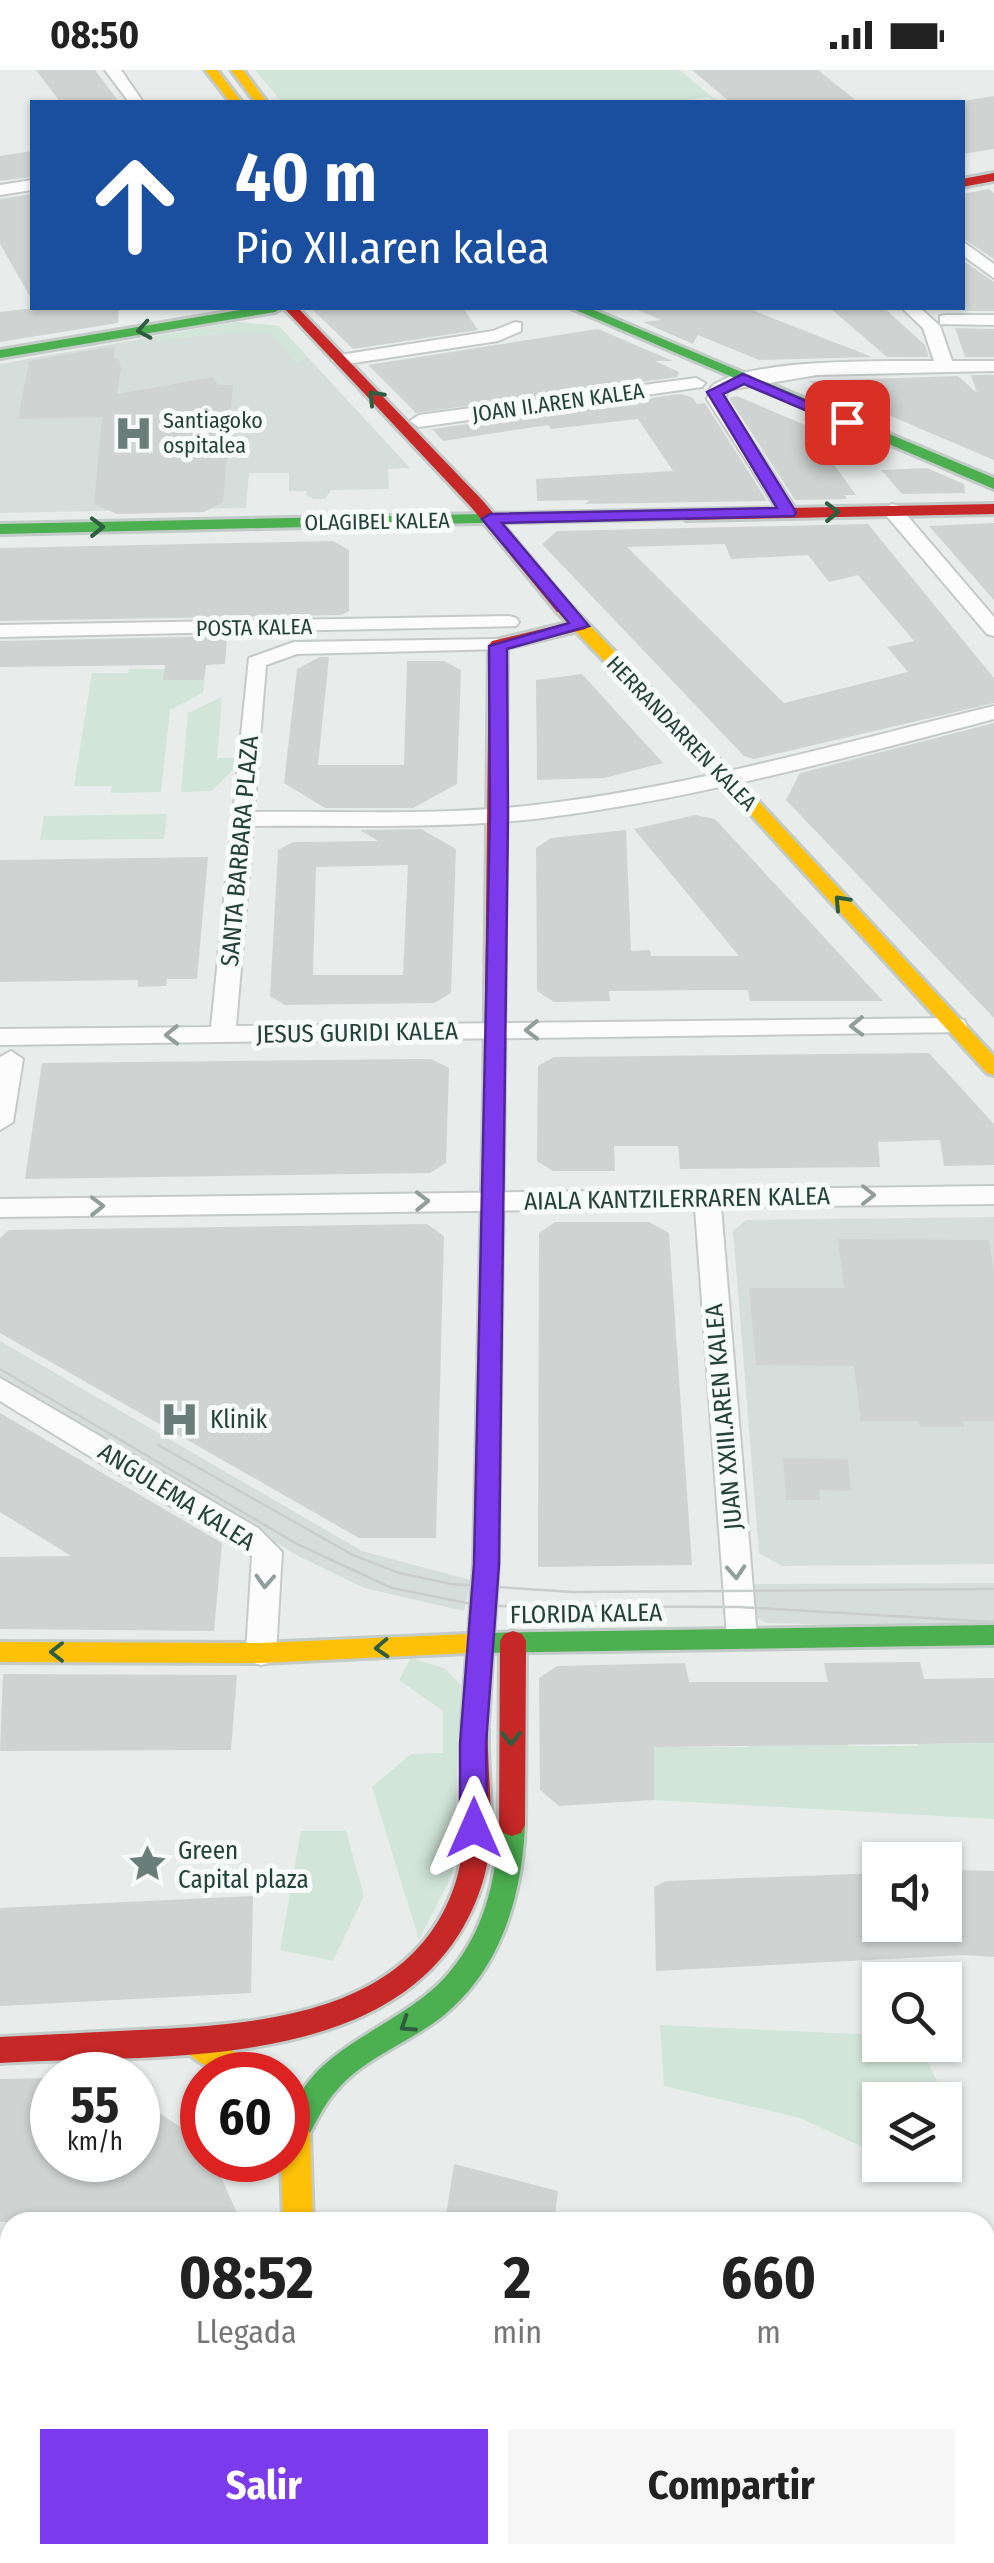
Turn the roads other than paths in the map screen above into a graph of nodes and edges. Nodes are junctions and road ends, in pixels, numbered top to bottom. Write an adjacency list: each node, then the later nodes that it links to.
1 (112, 70): 4 (street)
2 (210, 70): 5 (main road)
3 (237, 70): 6 (main road)
4 (134, 100)
5 (234, 100)
6 (260, 100)
7 (994, 177): 8 (main road)
8 (965, 182)
9 (30, 185): 10 (street)
10 (0, 190)
11 (965, 249): 12 (street)
12 (994, 273)
13 (263, 310): 20 (main road, one-way to 20)
14 (293, 310): 21 (main road, HERRANDARREN KALEA)
15 (583, 310): 24 (main road)
16 (912, 310): 22 (street)
17 (946, 320): 18 (street)
18 (994, 320)
19 (515, 327): 21 (street)
20 (0, 354)
21 (340, 360): 31 (main road, HERRANDARREN KALEA, one-way to 21)
22 (945, 366): 23 (street); 24 (street)
23 (994, 366)
24 (743, 378): 27 (main road); 30 (street)
25 (696, 382): 26 (street, JOAN II.AREN KALEA)
26 (419, 421)
27 (994, 484)
28 (994, 509): 29 (main road, OLAGIBEL KALEA)
29 (892, 510): 30 (main road, OLAGIBEL KALEA, one-way to 29); 35 (street)
30 (788, 512): 31 (main road, OLAGIBEL KALEA)
31 (490, 519): 32 (main road, OLAGIBEL KALEA, one-way to 31); 34 (main road, HERRANDARREN KALEA)
32 (0, 529)
33 (509, 622): 36 (street, POSTA KALEA)
34 (580, 626): 37 (main road); 40 (main road, HERRANDARREN KALEA)
35 (994, 630)
36 (0, 632)
37 (498, 646): 38 (street, POSTA KALEA); 41 (main road)
38 (254, 668): 42 (street, SANTA BARBARA PLAZA)
39 (994, 712): 40 (street)
40 (728, 780): 41 (street); 43 (main road, HERRANDARREN KALEA, one-way to 40)
41 (499, 815): 42 (street); 44 (main road)
42 (242, 819): 45 (street, SANTA BARBARA PLAZA)
43 (954, 1026): 44 (street, JESUS GURIDI KALEA, one-way to 44); 47 (main road, HERRANDARREN KALEA)
44 (495, 1030): 45 (street, JESUS GURIDI KALEA); 51 (main road)
45 (223, 1034): 46 (street, JESUS GURIDI KALEA, one-way to 46)
46 (5, 1048): 48 (street)
47 (994, 1068)
48 (0, 1122)
49 (994, 1195): 50 (street, AIALA KANTZILERRAREN KALEA, one-way to 49)
50 (707, 1196): 51 (street, AIALA KANTZILERRAREN KALEA); 55 (street, JUAN XXIII.AREN KALEA, one-way to 55)
51 (490, 1200): 52 (street, AIALA KANTZILERRAREN KALEA, one-way to 51); 57 (main road)
52 (0, 1208)
53 (0, 1388): 59 (street, ANGULEMA KALEA, one-way to 59)
54 (994, 1635): 55 (main road, FLORIDA KALEA)
55 (742, 1638): 56 (main road, FLORIDA KALEA)
56 (513, 1641): 57 (main road, FLORIDA KALEA); 63 (main road, one-way to 63)
57 (479, 1643): 59 (main road, FLORIDA KALEA, one-way to 59); 60 (main road)
58 (0, 1652): 59 (main road, FLORIDA KALEA, one-way to 58)
59 (261, 1652)
60 (194, 2040): 61 (main road); 62 (main road)
61 (0, 2050)
62 (212, 2052)
63 (310, 2102)
64 (294, 2182): 65 (main road)
65 (295, 2212)

